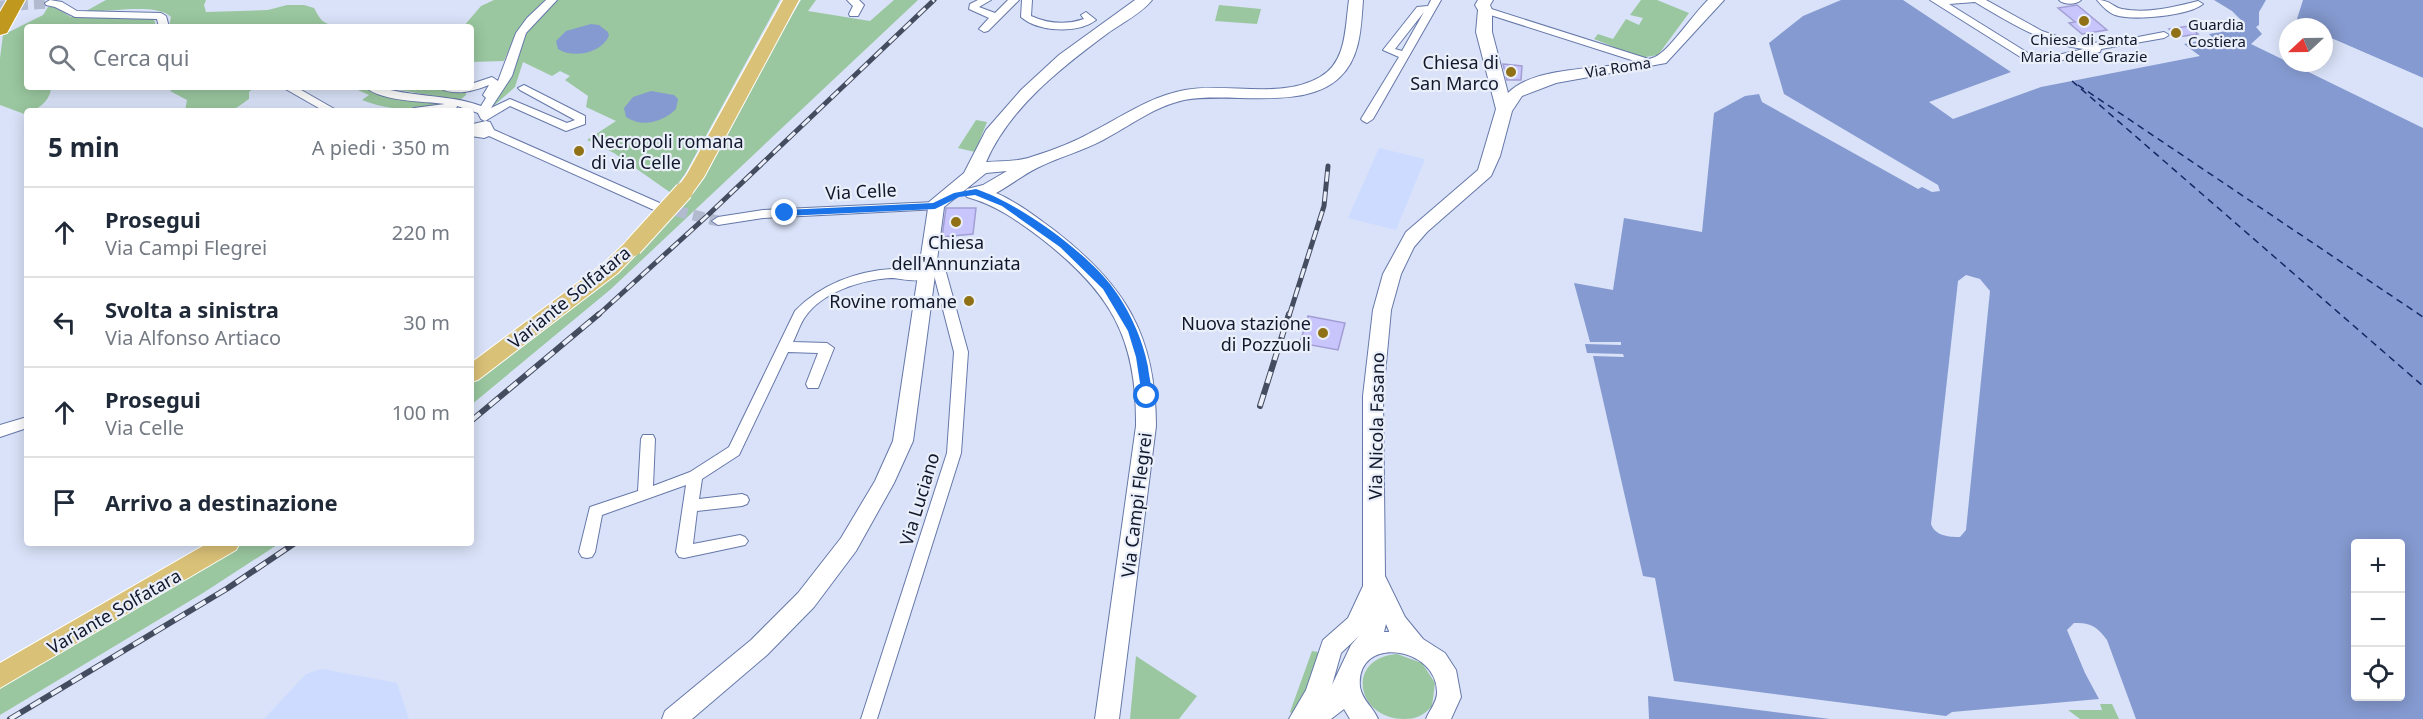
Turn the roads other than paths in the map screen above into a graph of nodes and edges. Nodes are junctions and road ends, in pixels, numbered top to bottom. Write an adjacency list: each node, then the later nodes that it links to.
1 (16, 0): 29 (highway)
2 (552, 0): 45 (street)
3 (792, 0): 56 (main road, Variante Solfatara, bridge)
4 (852, 0): 24 (street)
5 (986, 0): 26 (street)
6 (1014, 0): 26 (street)
7 (1027, 0): 25 (street)
8 (1145, 0): 46 (street)
9 (1356, 0): 47 (street)
10 (1717, 0): 36 (street, Via Roma)
11 (1972, 0): 18 (street)
12 (1979, 0): 32 (street)
13 (2064, 0): 14 (street)
14 (2076, 0)
15 (2102, 0): 27 (street)
16 (2133, 0): 27 (street)
17 (2162, 0): 23 (street)
18 (1937, 1): 35 (street)
19 (50, 3): 28 (street)
20 (1488, 3): 36 (street); 43 (street)
21 (2198, 4): 23 (street)
22 (1433, 5): 31 (street)
23 (2176, 10): 27 (street)
24 (854, 14)
25 (1086, 15)
26 (996, 17): 30 (street)
27 (2157, 22): 33 (street)
28 (163, 24)
29 (0, 29)
30 (984, 29)
31 (1411, 31): 34 (street); 34 (street)
32 (2031, 32): 33 (street); 35 (street)
33 (2103, 47): 35 (street)
34 (1405, 55): 44 (street)
35 (2044, 57)
36 (1651, 63): 43 (street, Via Roma)
37 (474, 88): 45 (street)
38 (524, 88): 45 (street)
39 (294, 90): 41 (street)
40 (379, 90): 42 (street)
41 (326, 108)
42 (469, 108)
43 (1504, 109): 68 (street, Via Nicola Fasano)
44 (1367, 119)
45 (480, 120): 52 (street)
46 (988, 141): 47 (street); 48 (street)
47 (1000, 173): 48 (street); 49 (street); 51 (street)
48 (972, 175): 49 (street); 50 (street)
49 (976, 192): 50 (street); 51 (street, Via Campi Flegrei)
50 (937, 204): 53 (street, Via Celle); 54 (street)
51 (1005, 204): 75 (street, Via Campi Flegrei)
52 (658, 207)
53 (718, 221)
54 (925, 265): 55 (street); 73 (street); 74 (street, Via Luciano)
55 (784, 347): 57 (street); 61 (street)
56 (474, 372)
57 (813, 384)
58 (24, 423): 59 (street)
59 (0, 431)
60 (648, 440): 62 (street)
61 (695, 476): 62 (street); 64 (street)
62 (645, 495): 67 (street)
63 (742, 500): 64 (street)
64 (690, 507): 65 (street)
65 (740, 541)
66 (223, 546): 71 (main road, Variante Solfatara)
67 (587, 552)
68 (1374, 578): 69 (street); 70 (street, Via Nicola Fasano); 76 (street)
69 (1414, 645): 70 (street); 79 (street)
70 (1365, 650): 72 (street, Via Nicola Fasano)
71 (0, 676)
72 (1348, 679): 77 (street, Via Nicola Fasano); 78 (street)
73 (674, 719)
74 (869, 719)
75 (1107, 719)
76 (1301, 719)
77 (1312, 719)
78 (1366, 719)
79 (1438, 719)

